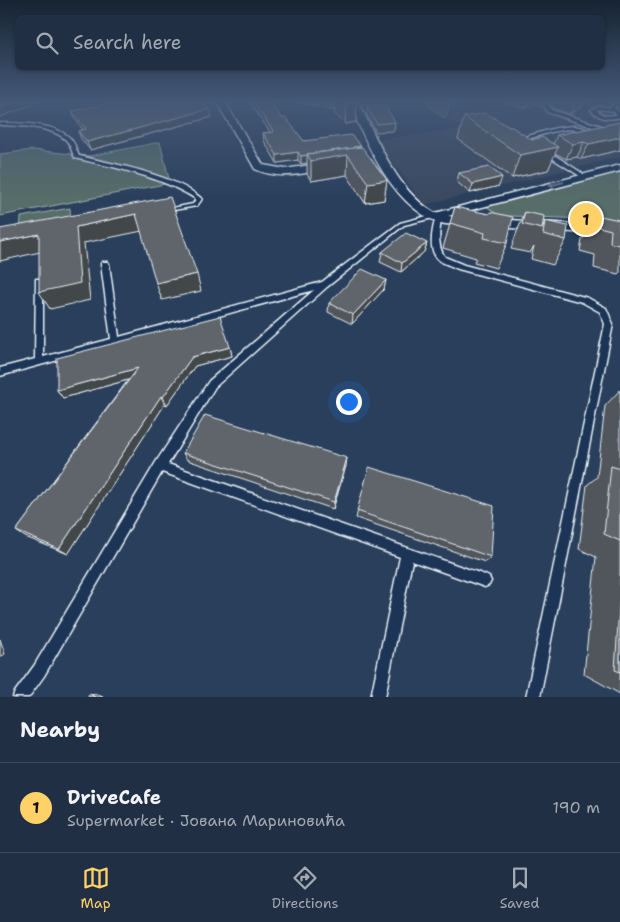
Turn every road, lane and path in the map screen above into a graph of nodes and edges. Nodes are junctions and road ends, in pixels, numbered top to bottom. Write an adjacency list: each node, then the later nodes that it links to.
1 (63, 135): 13 (lane)
2 (240, 135): 9 (street)
3 (367, 135): 14 (street)
4 (541, 135): 8 (lane)
5 (579, 135): 6 (lane)
6 (576, 136)
7 (543, 143): 8 (lane)
8 (535, 145): 11 (lane)
9 (345, 163)
10 (620, 168): 11 (street)
11 (585, 176): 12 (street, one-way to 12)
12 (478, 204): 14 (street); 15 (street)
13 (153, 214)
14 (434, 218): 15 (street); 19 (lane); 28 (lane)
15 (500, 224): 16 (street)
16 (620, 231)
17 (105, 264): 20 (lane)
18 (39, 281): 21 (lane)
19 (324, 285): 20 (lane); 23 (lane)
20 (115, 340): 21 (lane)
21 (39, 361): 22 (lane)
22 (0, 372)
23 (160, 466): 24 (lane); 26 (lane)
24 (407, 554): 25 (lane); 27 (lane)
25 (485, 581)
26 (20, 697)
27 (378, 697)
28 (533, 697)

